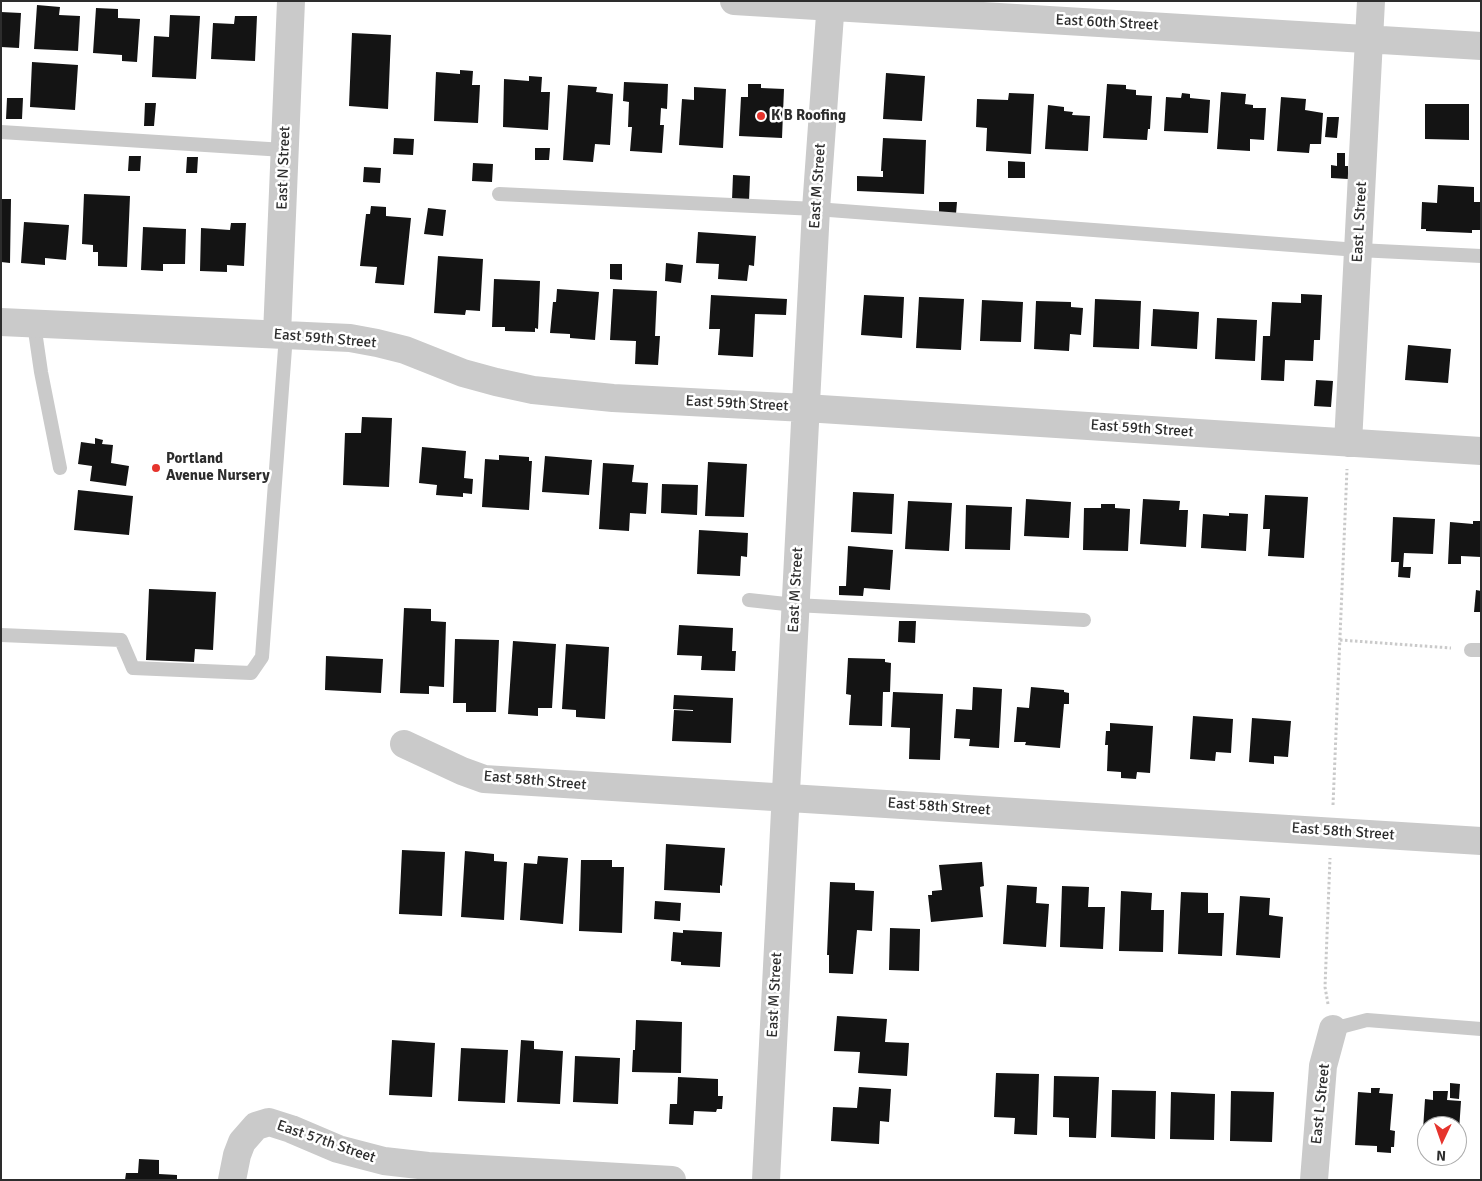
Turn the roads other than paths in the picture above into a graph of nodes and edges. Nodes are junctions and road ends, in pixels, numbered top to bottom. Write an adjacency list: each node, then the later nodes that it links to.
1 (291, 1): 8 (street, East N Street)
2 (734, 1): 4 (street, East 60th Street)
3 (1371, 1): 5 (street, East L Street)
4 (831, 4): 5 (street, East 60th Street); 10 (street, East M Street)
5 (1369, 39): 6 (street, East 60th Street); 11 (street, East L Street)
6 (1481, 46)
7 (1, 132): 8 (lane)
8 (284, 150): 15 (street, East N Street)
9 (499, 194): 10 (lane)
10 (816, 209): 11 (lane); 16 (street, East M Street)
11 (1358, 250): 12 (lane); 17 (street, East L Street)
12 (1481, 256)
13 (1, 322): 14 (street, East 59th Street)
14 (34, 324): 15 (street, East 59th Street); 19 (lane)
15 (281, 335): 16 (street, East 59th Street); 23 (lane)
16 (805, 408): 17 (street, East 59th Street); 21 (street, East M Street)
17 (1348, 443): 18 (street, East 59th Street)
18 (1481, 451)
19 (60, 468)
20 (749, 600): 21 (lane)
21 (795, 605): 22 (lane); 25 (street, East M Street)
22 (1084, 620)
23 (1, 635)
24 (404, 744): 25 (street, East 58th Street)
25 (786, 798): 26 (street, East 58th Street); 31 (street, East M Street)
26 (1481, 841)
27 (1481, 1029): 28 (lane)
28 (1333, 1030): 32 (street, East L Street)
29 (234, 1168): 30 (street, East 57th Street)
30 (672, 1180)
31 (766, 1180)
32 (1314, 1180)

